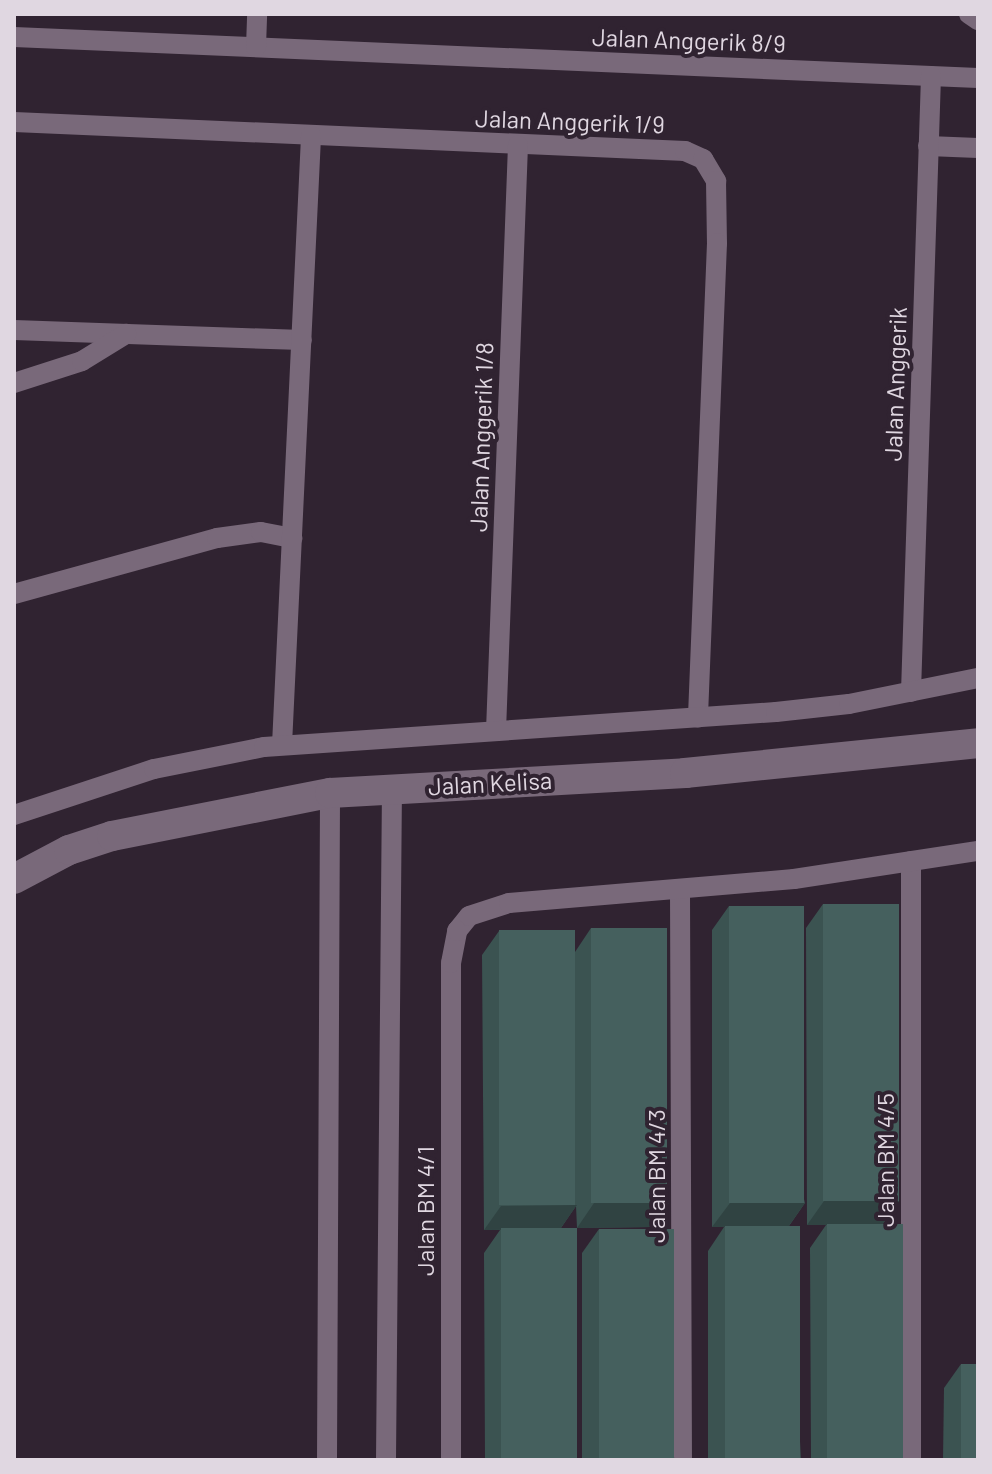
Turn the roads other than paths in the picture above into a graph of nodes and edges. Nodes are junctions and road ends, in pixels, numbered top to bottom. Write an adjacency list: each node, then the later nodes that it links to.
1 (257, 14): 5 (street)
2 (969, 14): 3 (street)
3 (978, 20)
4 (14, 37): 5 (street, Jalan Anggerik 8/9)
5 (256, 47): 6 (street, Jalan Anggerik 8/9)
6 (931, 76): 7 (street, Jalan Anggerik 8/9); 11 (street, Jalan Anggerik)
7 (978, 78)
8 (14, 122): 9 (street, Jalan Anggerik 1/9)
9 (311, 136): 10 (street, Jalan Anggerik 1/9); 15 (street)
10 (518, 145): 21 (street, Jalan Anggerik 1/9); 22 (street, Jalan Anggerik 1/8)
11 (928, 146): 12 (street); 20 (street, Jalan Anggerik)
12 (978, 148)
13 (14, 330): 14 (street)
14 (126, 334): 15 (street); 16 (street)
15 (302, 340): 17 (street)
16 (14, 383)
17 (292, 538): 18 (street); 24 (street)
18 (14, 594)
19 (978, 678): 20 (street)
20 (911, 692): 21 (street)
21 (698, 718): 22 (street)
22 (496, 731): 24 (street)
23 (978, 743): 25 (main road, Jalan Kelisa)
24 (282, 745): 27 (street)
25 (392, 789): 26 (main road, Jalan Kelisa); 33 (street)
26 (330, 793): 30 (main road, Jalan Kelisa); 32 (street)
27 (14, 815)
28 (978, 851): 29 (street, Jalan BM 4/1)
29 (911, 861): 31 (street, Jalan BM 4/1); 36 (street, Jalan BM 4/5)
30 (14, 879)
31 (680, 892): 34 (street, Jalan BM 4/1); 35 (street, Jalan BM 4/3)
32 (327, 1460)
33 (386, 1460)
34 (451, 1460)
35 (682, 1460)
36 (911, 1460)

